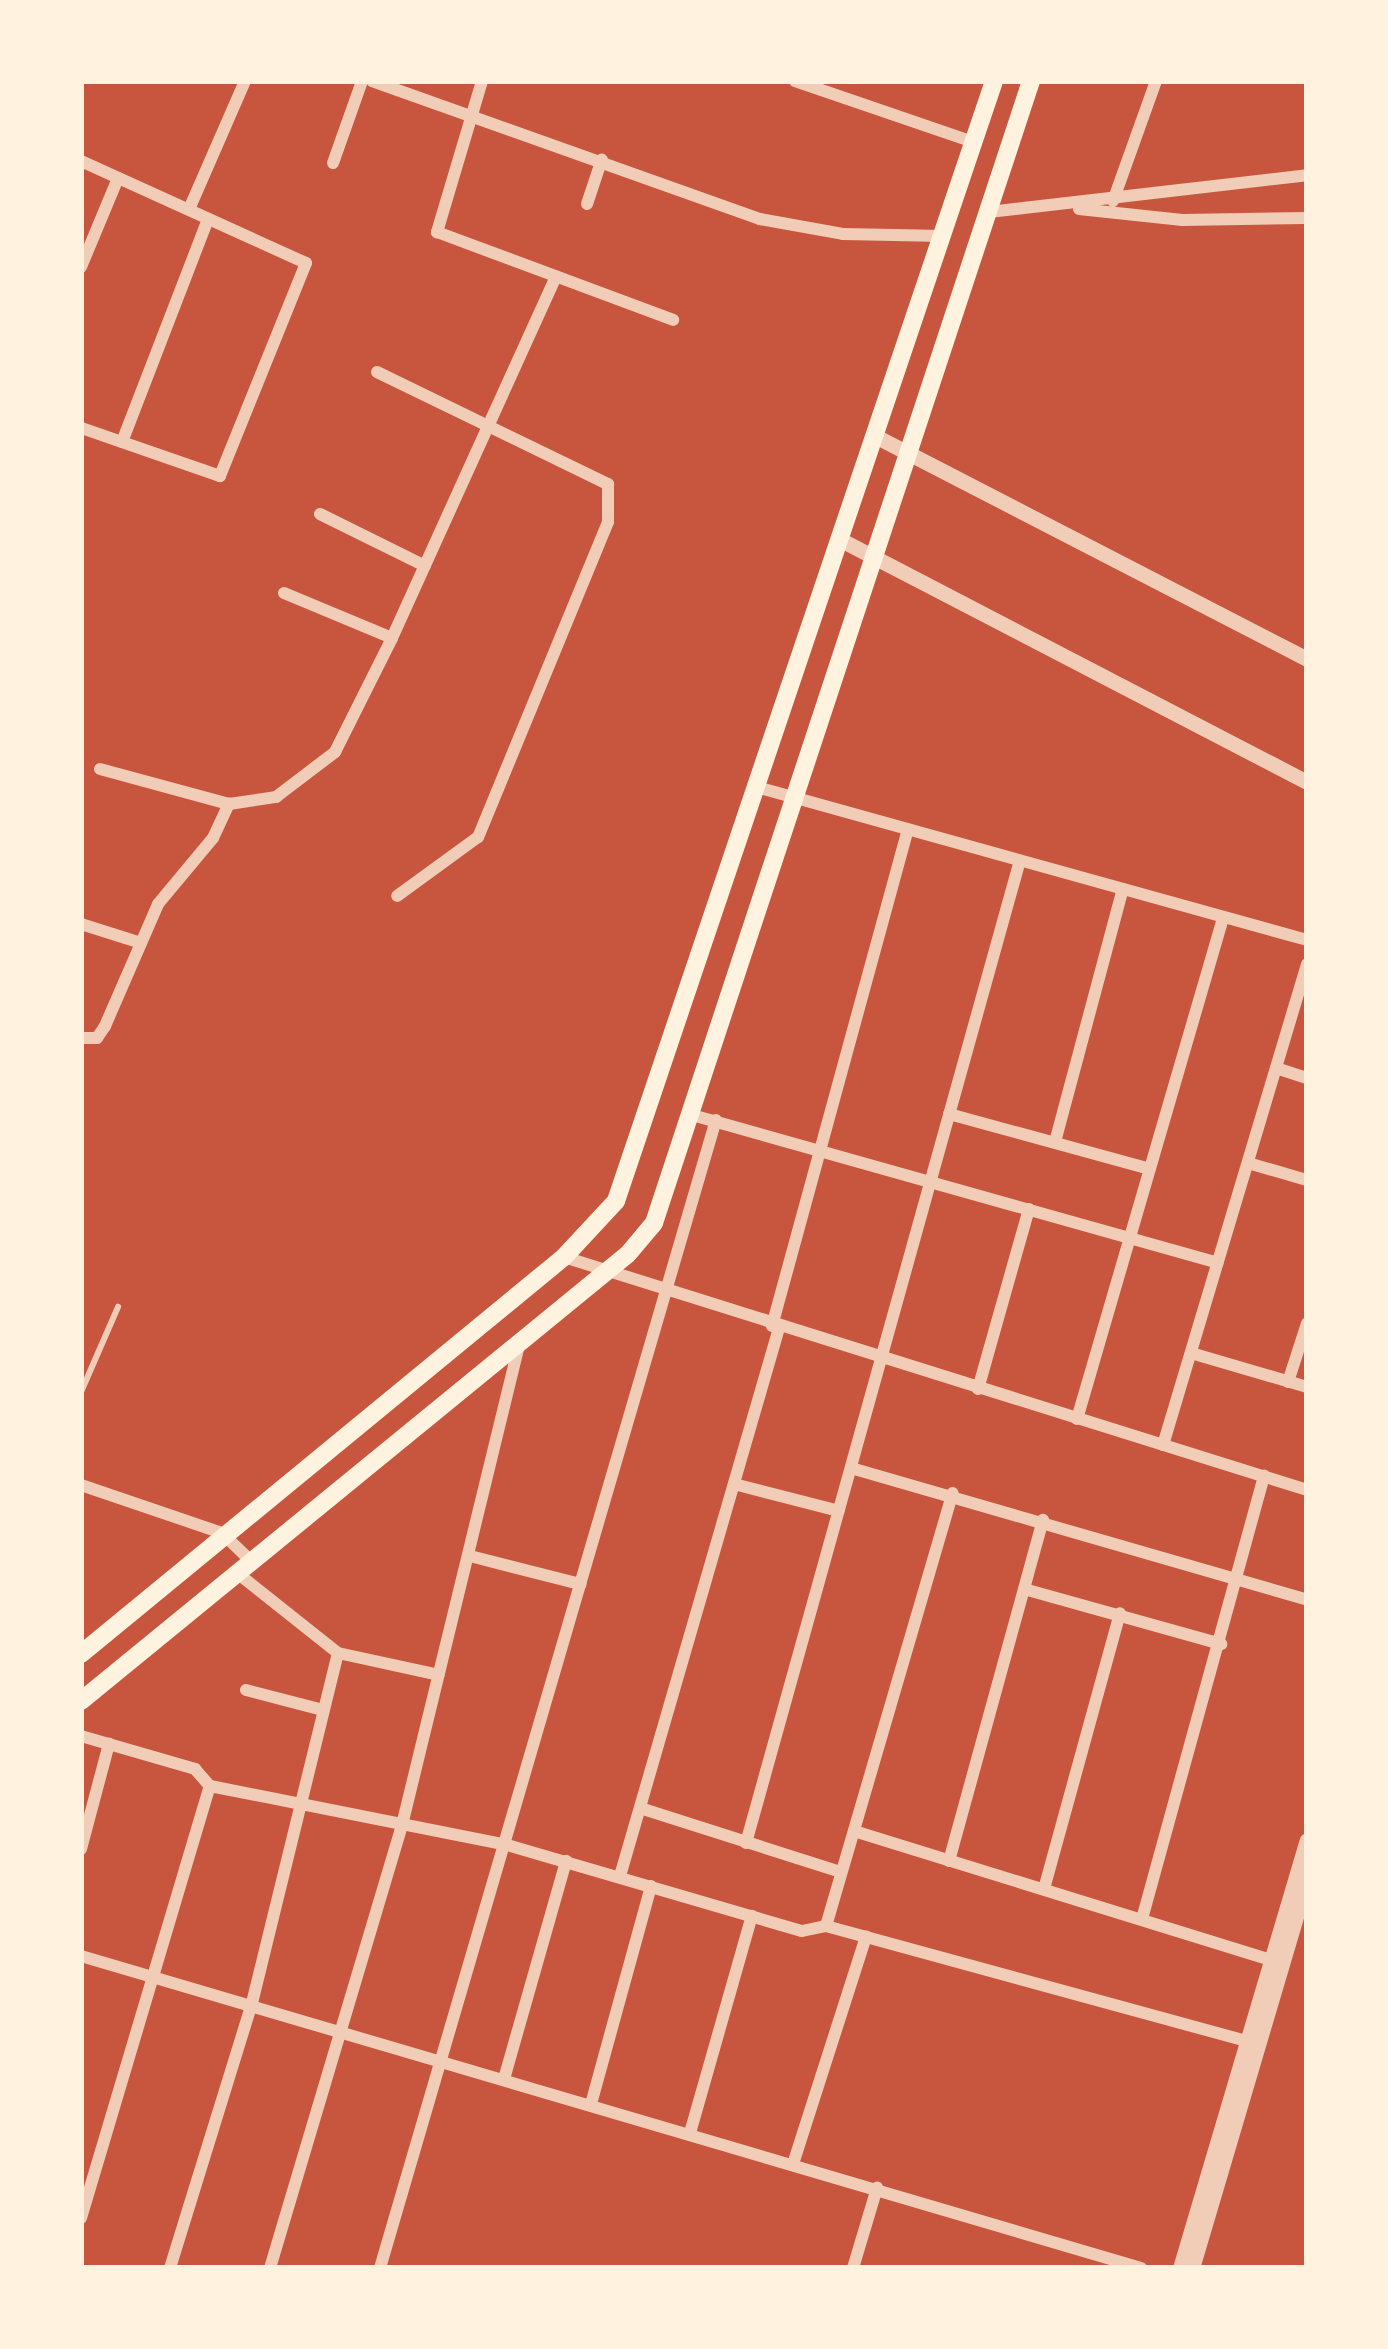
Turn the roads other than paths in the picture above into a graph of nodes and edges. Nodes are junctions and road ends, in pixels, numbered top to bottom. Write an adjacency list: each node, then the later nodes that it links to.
1 (244, 81): 19 (street)
2 (362, 81): 13 (street)
3 (372, 81): 9 (street)
4 (482, 81): 9 (street)
5 (795, 81): 10 (street)
6 (994, 81): 10 (main road)
7 (1031, 81): 20 (main road)
8 (1156, 81): 16 (street)
9 (472, 116): 11 (street); 25 (street)
10 (973, 142): 23 (main road)
11 (602, 159): 17 (street); 23 (street)
12 (81, 161): 15 (street)
13 (333, 163)
14 (1307, 175): 16 (street)
15 (118, 178): 19 (street); 24 (street)
16 (1113, 201): 18 (street)
17 (586, 204)
18 (1054, 206): 20 (street); 21 (street)
19 (190, 207): 22 (street)
20 (989, 212): 32 (main road)
21 (1307, 218)
22 (208, 219): 31 (street); 31 (street)
23 (945, 236): 30 (main road)
24 (81, 267)
25 (556, 277): 26 (street); 28 (street)
26 (673, 320)
27 (377, 372): 28 (street)
28 (488, 426): 36 (street); 48 (street)
29 (81, 428): 31 (street)
30 (878, 437): 32 (street); 34 (main road)
31 (122, 442)
32 (907, 453): 35 (main road); 39 (street)
33 (320, 514): 36 (street)
34 (843, 541): 35 (street); 42 (main road)
35 (872, 557): 41 (street); 43 (main road)
36 (425, 566): 38 (street)
37 (284, 592): 38 (street)
38 (392, 638): 44 (street)
39 (1307, 659)
40 (100, 769): 44 (street)
41 (1307, 782)
42 (760, 788): 43 (street); 66 (main road)
43 (793, 797): 45 (street); 58 (main road)
44 (229, 804): 52 (street)
45 (908, 829): 46 (street); 61 (street)
46 (1019, 860): 47 (street); 57 (street)
47 (1124, 889): 49 (street); 60 (street)
48 (397, 896)
49 (1223, 918): 51 (street); 63 (street)
50 (81, 923): 52 (street)
51 (1307, 940)
52 (141, 943): 54 (street)
53 (1307, 964): 55 (street)
54 (81, 1037)
55 (1276, 1068): 56 (street); 62 (street)
56 (1307, 1078)
57 (949, 1114): 60 (street); 65 (street)
58 (692, 1115): 59 (street); 68 (main road)
59 (716, 1120): 61 (street); 73 (street)
60 (1054, 1142): 63 (street)
61 (820, 1150): 65 (street); 76 (street)
62 (1247, 1162): 64 (street); 71 (street)
63 (1150, 1169): 69 (street)
64 (1307, 1180)
65 (930, 1181): 67 (street); 79 (street)
66 (611, 1208): 68 (main road); 70 (main road)
67 (1029, 1209): 69 (street); 82 (street)
68 (645, 1232): 72 (main road)
69 (1130, 1238): 71 (street); 84 (street)
70 (565, 1257): 72 (street); 94 (main road)
71 (1217, 1263): 78 (street)
72 (602, 1274): 73 (street); 77 (main road)
73 (665, 1294): 76 (street); 98 (street)
74 (118, 1307): 83 (lane)
75 (1307, 1323): 80 (street)
76 (776, 1327): 79 (street); 88 (street)
77 (521, 1334): 95 (street); 96 (main road)
78 (1190, 1353): 80 (street); 85 (street)
79 (881, 1359): 82 (street); 86 (street)
80 (1288, 1382): 81 (street)
81 (1307, 1387)
82 (978, 1389): 84 (street)
83 (81, 1392)
84 (1078, 1419): 85 (street)
85 (1163, 1445): 87 (street)
86 (851, 1468): 91 (street); 92 (street)
87 (1264, 1475): 90 (street); 97 (street)
88 (734, 1484): 92 (street); 113 (street)
89 (81, 1485): 94 (street)
90 (1307, 1490)
91 (953, 1493): 93 (street); 115 (street)
92 (839, 1511): 117 (street)
93 (1043, 1520): 97 (street); 99 (street)
94 (222, 1533): 96 (street); 104 (main road)
95 (470, 1556): 98 (street); 105 (street)
96 (243, 1566): 103 (street); 107 (main road)
97 (1238, 1579): 100 (street); 102 (street)
98 (580, 1584): 118 (street)
99 (1024, 1589): 101 (street); 121 (street)
100 (1307, 1600)
101 (1120, 1613): 102 (street); 126 (street)
102 (1221, 1644): 128 (street)
103 (338, 1653): 105 (street); 108 (street)
104 (81, 1654)
105 (439, 1675): 114 (street)
106 (246, 1690): 108 (street)
107 (81, 1701)
108 (322, 1710): 112 (street)
109 (81, 1736): 110 (street)
110 (109, 1744): 111 (street); 119 (street)
111 (210, 1786): 112 (street); 133 (street)
112 (306, 1804): 114 (street); 134 (street)
113 (640, 1808): 117 (street); 123 (street)
114 (402, 1825): 118 (street); 135 (street)
115 (854, 1832): 121 (street); 122 (street)
116 (1307, 1840): 132 (street)
117 (746, 1843): 122 (street)
118 (504, 1844): 120 (street); 137 (street)
119 (81, 1849)
120 (566, 1861): 123 (street); 138 (street)
121 (949, 1861): 126 (street)
122 (842, 1872): 129 (street)
123 (620, 1876): 125 (street)
124 (1307, 1880): 150 (street)
125 (651, 1886): 127 (street); 139 (street)
126 (1044, 1889): 128 (street)
127 (752, 1916): 129 (street); 140 (street)
128 (1142, 1918): 132 (street)
129 (826, 1926): 130 (street)
130 (866, 1936): 136 (street); 141 (street)
131 (81, 1956): 133 (street)
132 (1272, 1960): 136 (street)
133 (152, 1977): 134 (street); 143 (street)
134 (252, 2003): 135 (street); 144 (street)
135 (342, 2032): 137 (street); 145 (street)
136 (1247, 2041): 149 (street)
137 (441, 2060): 138 (street); 146 (street)
138 (504, 2079): 139 (street)
139 (591, 2104): 140 (street)
140 (690, 2133): 141 (street)
141 (793, 2164): 142 (street)
142 (877, 2188): 147 (street); 148 (street)
143 (81, 2218)
144 (170, 2268)
145 (270, 2268)
146 (380, 2268)
147 (853, 2268)
148 (1141, 2268)
149 (1180, 2268)
150 (1192, 2268)

